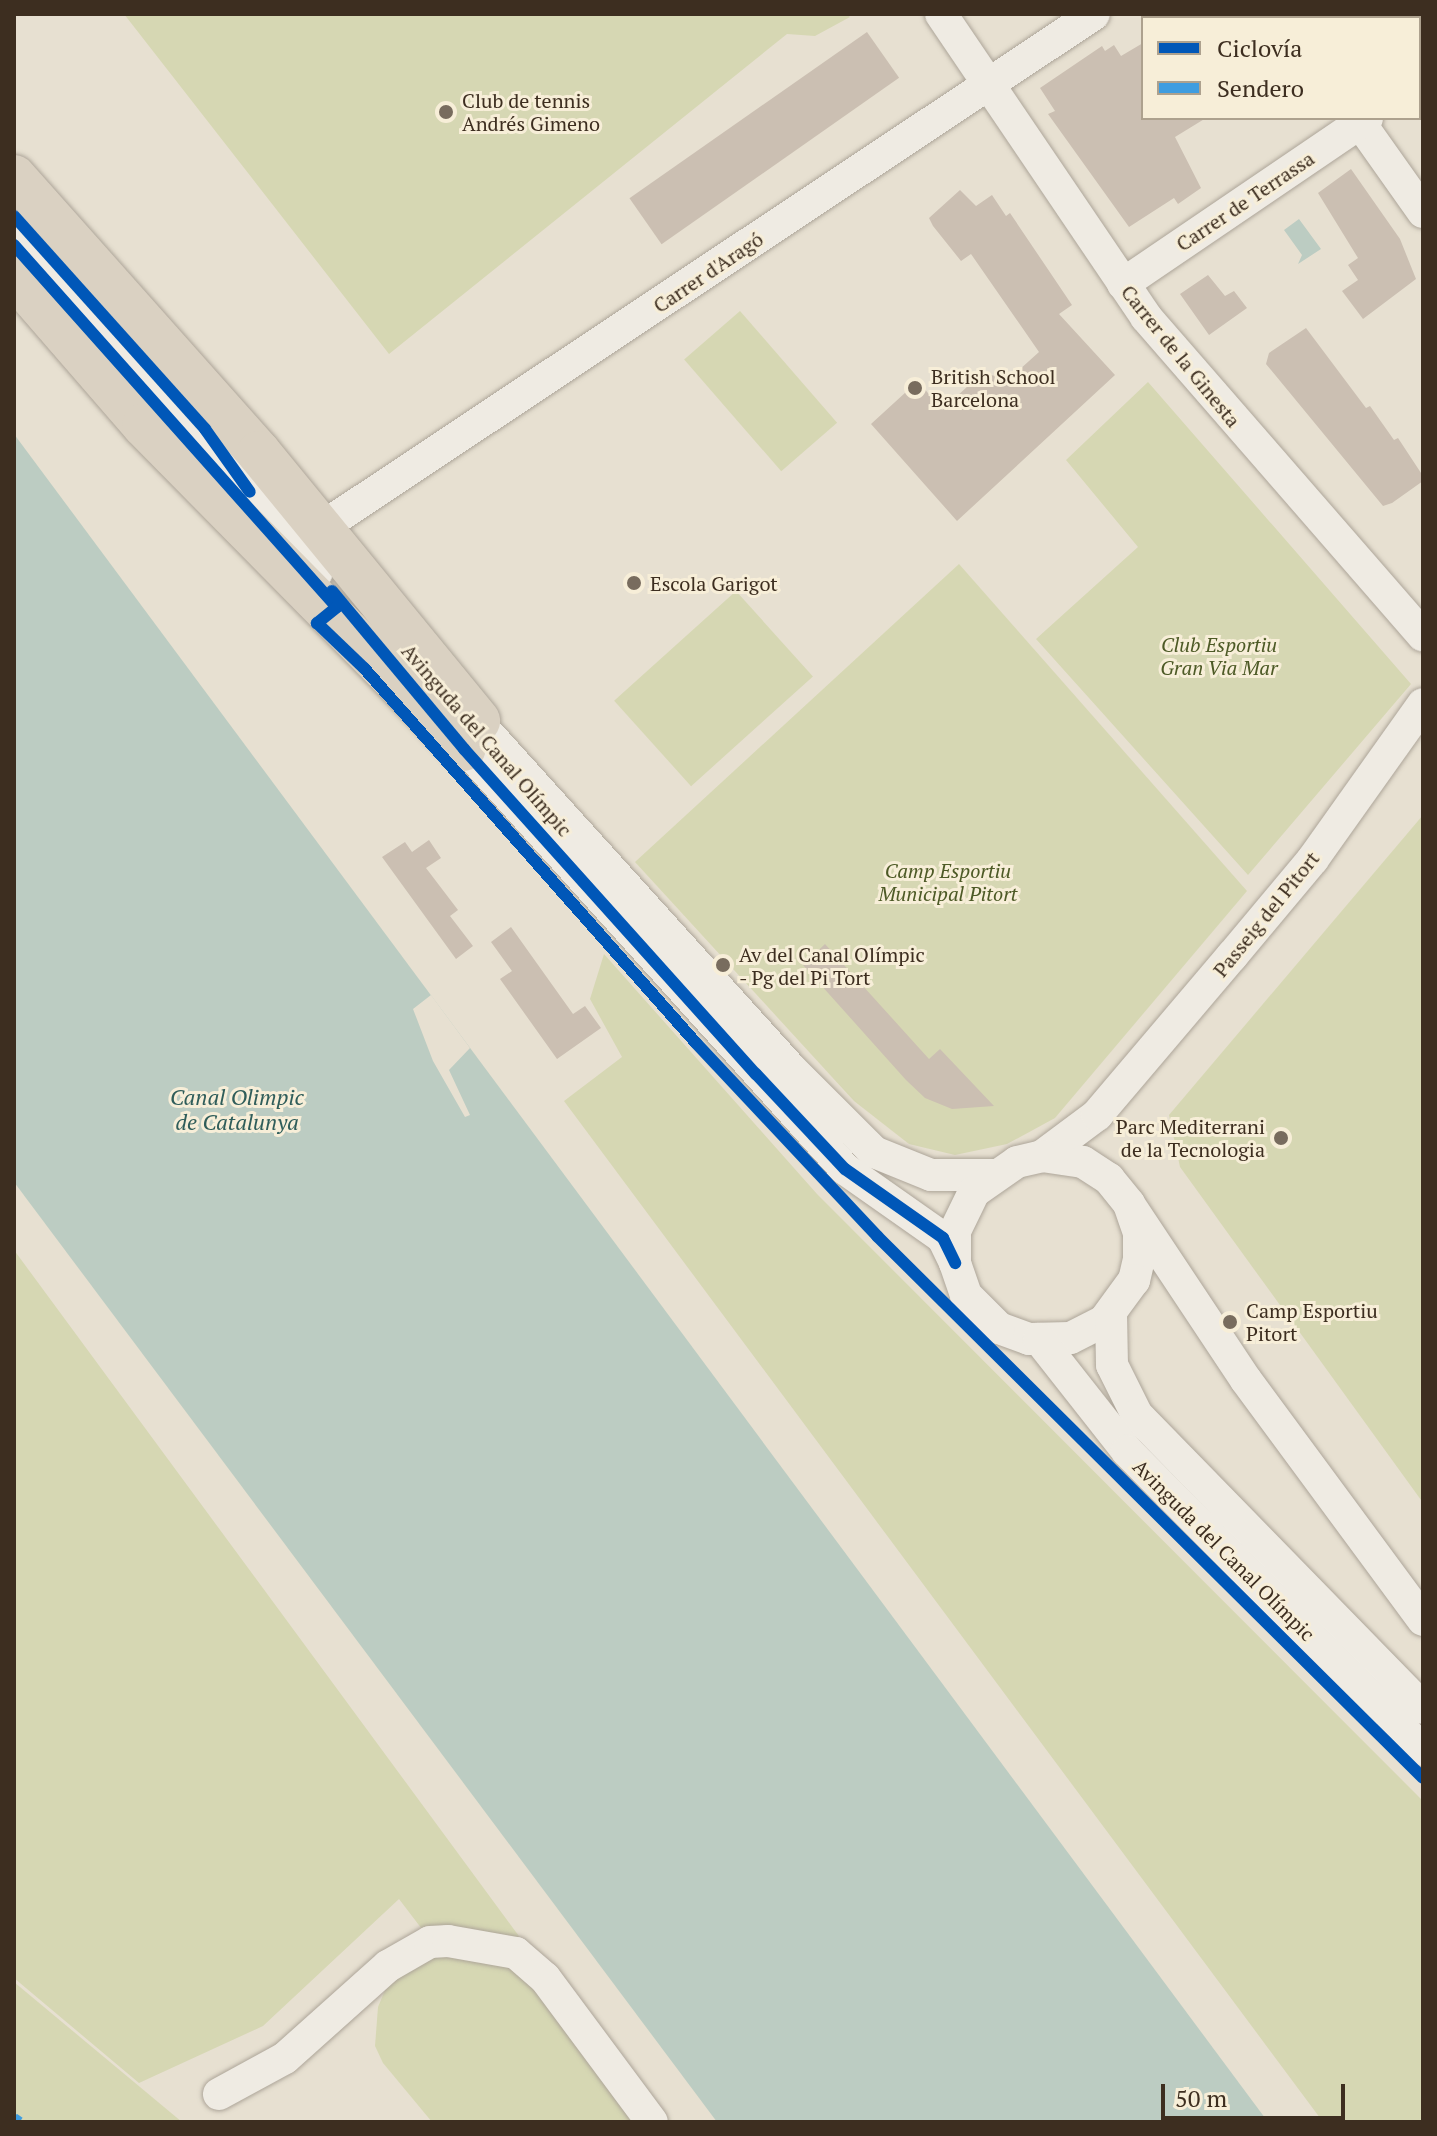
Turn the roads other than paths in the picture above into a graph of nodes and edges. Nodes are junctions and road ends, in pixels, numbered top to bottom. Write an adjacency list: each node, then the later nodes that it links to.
1 (941, 14): 3 (street, Carrer de la Ginesta)
2 (1094, 14): 3 (street, Carrer d'Aragó)
3 (990, 84): 9 (street, Carrer de la Ginesta); 10 (street, Carrer d'Aragó)
4 (1364, 120): 6 (street); 9 (street, Carrer de Terrassa)
5 (14, 177): 10 (highway)
6 (1423, 212)
7 (14, 216): 13 (street, Avinguda del Canal Olímpic)
8 (14, 275): 13 (highway)
9 (1123, 284): 11 (street, Carrer de la Ginesta)
10 (321, 528): 13 (highway)
11 (1423, 636)
12 (1423, 704): 14 (street, Passeig del Pitort)
13 (471, 735): 17 (street, Avinguda del Canal Olímpic); 19 (street, Avinguda del Canal Olímpic)
14 (1097, 1115): 15 (street, Passeig del Pitort); 16 (street)
15 (1042, 1156): 16 (street); 17 (street)
16 (1100, 1173): 18 (street)
17 (996, 1175): 19 (street)
18 (1129, 1204): 20 (street); 21 (street)
19 (955, 1263): 22 (street)
20 (1119, 1303): 21 (street); 22 (street); 24 (street, Avinguda del Canal Olímpic)
21 (1194, 1306): 23 (street)
22 (1039, 1339): 25 (street, Avinguda del Canal Olímpic)
23 (1419, 1610)
24 (1423, 1708)
25 (1423, 1750)
26 (219, 2094): 27 (street)
27 (652, 2122)

